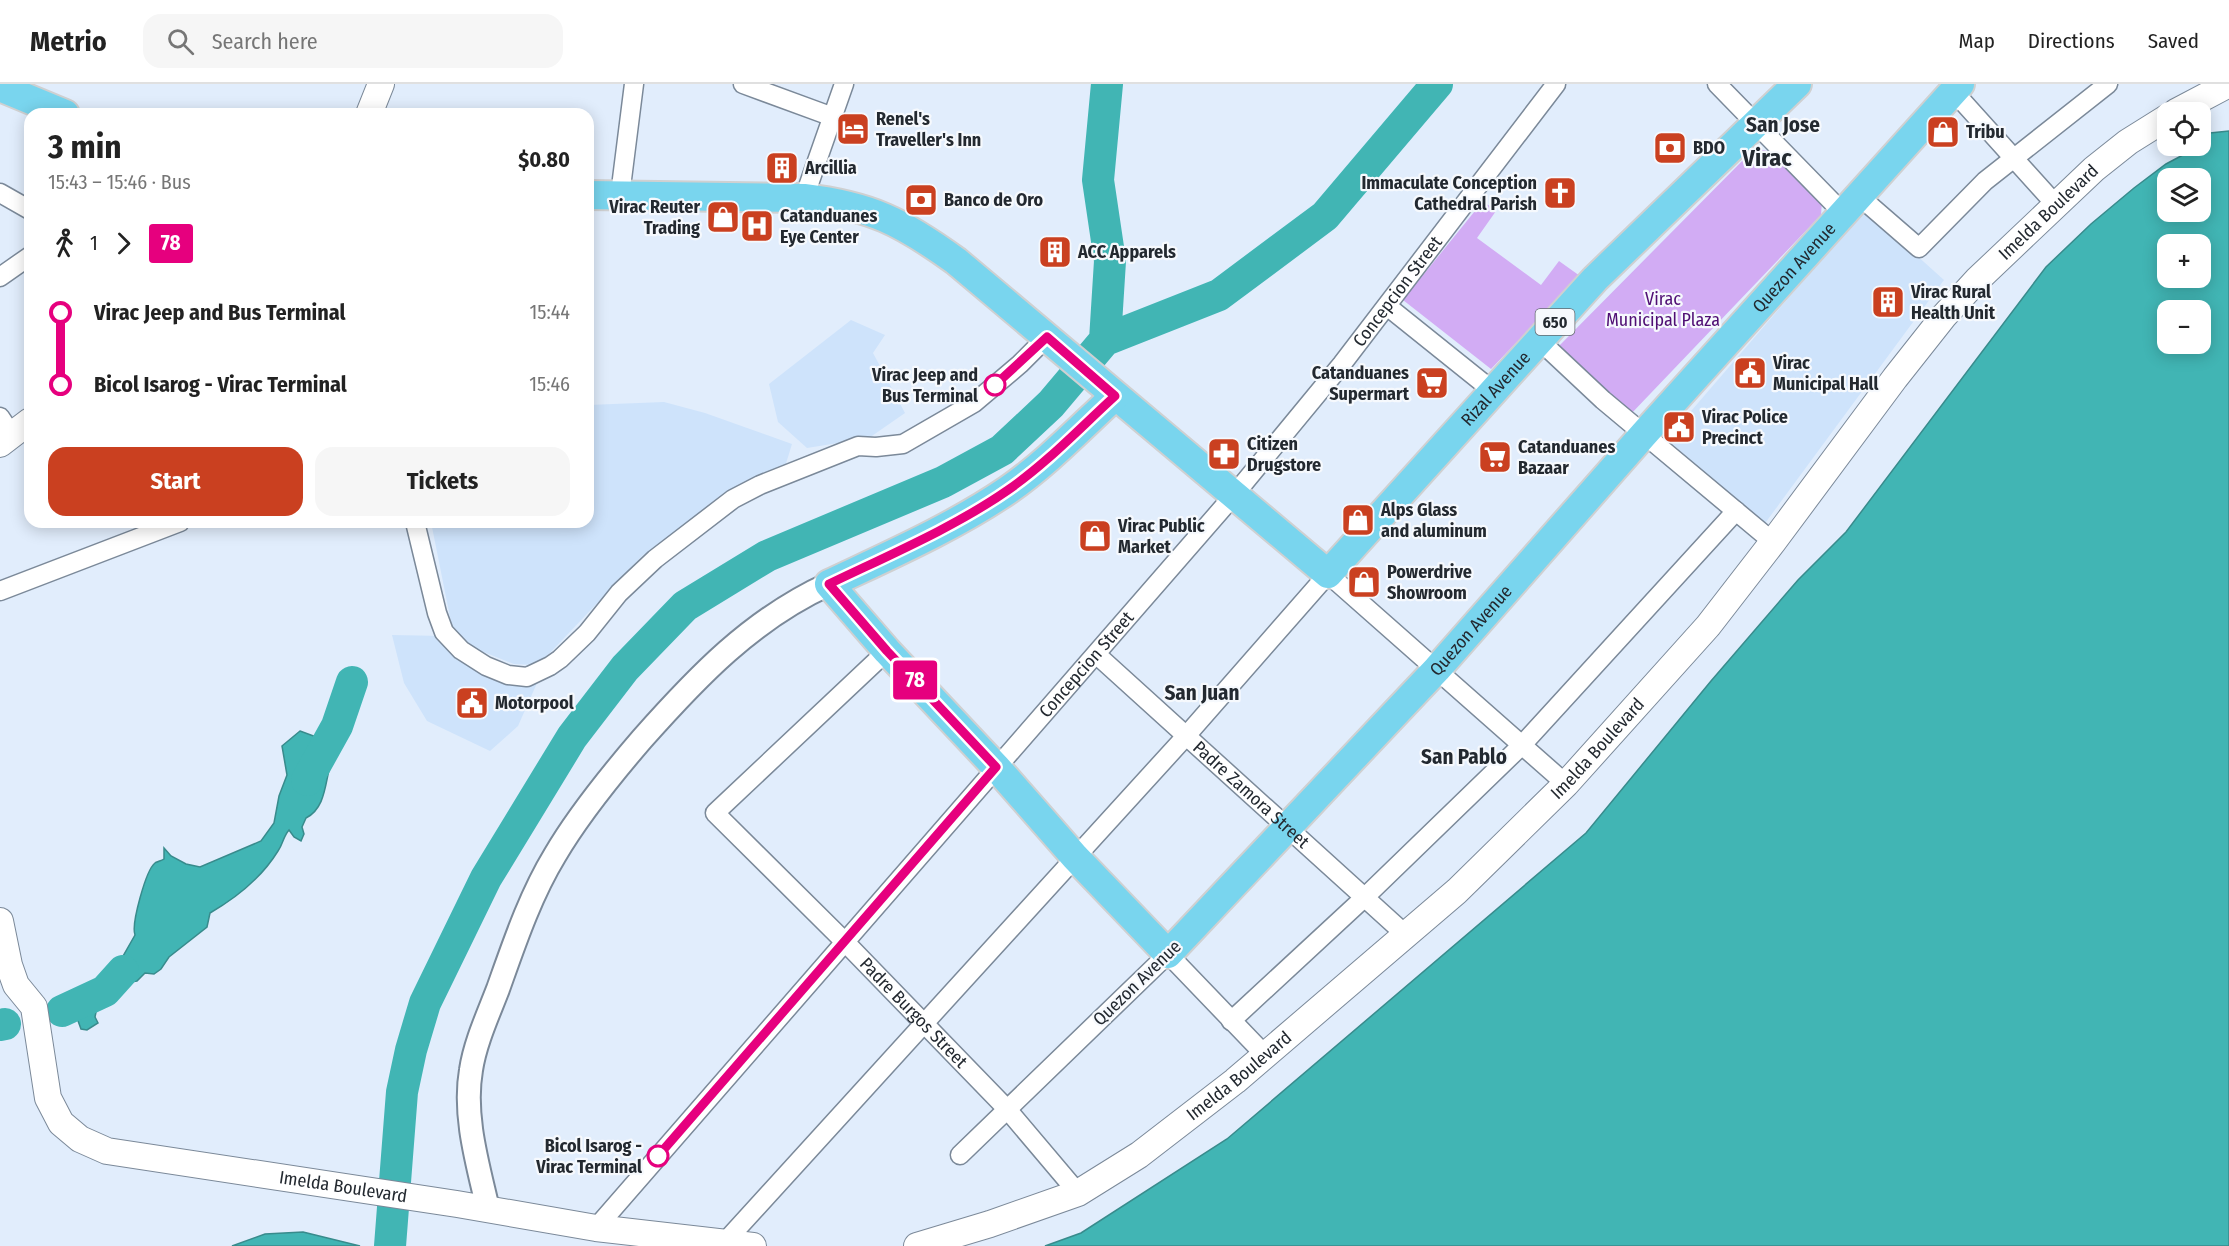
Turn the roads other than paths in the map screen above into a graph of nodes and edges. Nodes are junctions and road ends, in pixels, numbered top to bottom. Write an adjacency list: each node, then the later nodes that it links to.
1 (381, 84): 14 (main road)
2 (634, 84): 21 (street)
3 (743, 84): 15 (street)
4 (844, 84): 15 (street)
5 (1556, 84): 28 (street, Concepcion Street)
6 (1717, 84): 16 (street)
7 (1797, 84): 16 (main road, Rizal Avenue / 650)
8 (2108, 84): 18 (street)
9 (2229, 84): 12 (main road)
10 (0, 87): 13 (main road)
11 (1950, 88): 18 (street); 23 (main road, Quezon Avenue)
12 (2195, 102)
13 (51, 108)
14 (371, 108)
15 (833, 117): 22 (street)
16 (1756, 124): 23 (street); 30 (main road, Rizal Avenue / 650)
17 (2157, 124): 24 (main road, Imelda Boulevard)
18 (2014, 158): 23 (street); 24 (street)
19 (0, 193): 25 (street)
20 (594, 195): 21 (main road)
21 (620, 195): 22 (main road)
22 (804, 198): 29 (main road)
23 (1851, 205): 33 (main road, Quezon Avenue)
24 (2056, 205): 38 (main road, Imelda Boulevard)
25 (24, 207)
26 (24, 260): 27 (street)
27 (0, 277)
28 (1387, 306): 32 (street); 34 (street, Concepcion Street)
29 (1051, 340): 31 (main road); 37 (street)
30 (1539, 340): 32 (main road, Rizal Avenue / 650); 33 (street)
31 (1108, 389): 34 (main road); 40 (main road)
32 (1493, 391): 39 (main road, Rizal Avenue / 650)
33 (1644, 434): 35 (street); 44 (main road, Quezon Avenue)
34 (1234, 495): 39 (main road); 43 (street, Concepcion Street)
35 (1736, 512): 38 (street); 46 (street)
36 (164, 528): 41 (street)
37 (416, 528)
38 (1773, 542): 48 (main road, Imelda Boulevard)
39 (1328, 574): 44 (street); 45 (street)
40 (829, 584): 42 (main road); 62 (street)
41 (0, 591)
42 (887, 651): 47 (main road); 54 (street, Padre Burgos Street)
43 (1097, 655): 45 (street, Padre Zamora Street); 47 (street, Concepcion Street)
44 (1437, 669): 46 (street); 49 (main road, Quezon Avenue)
45 (1186, 736): 49 (street, Padre Zamora Street); 50 (street)
46 (1522, 745): 48 (street); 51 (street)
47 (996, 767): 50 (main road); 54 (street, Concepcion Street)
48 (1566, 784): 53 (main road, Imelda Boulevard)
49 (1289, 828): 51 (street, Padre Zamora Street); 55 (main road, Quezon Avenue)
50 (1075, 857): 55 (main road); 57 (street)
51 (1365, 897): 53 (street, Padre Zamora Street); 56 (street)
52 (0, 921): 62 (main road, Imelda Boulevard)
53 (1406, 935): 58 (main road, Imelda Boulevard)
54 (845, 942): 57 (street, Padre Burgos Street); 63 (street, Concepcion Street)
55 (1168, 954): 56 (street); 59 (street, Quezon Avenue)
56 (1232, 1021): 58 (street)
57 (924, 1023): 59 (street, Padre Burgos Street); 64 (street)
58 (1265, 1055): 61 (main road, Imelda Boulevard)
59 (1007, 1109): 60 (street, Quezon Avenue); 61 (street, Padre Burgos Street)
60 (960, 1155)
61 (1078, 1193): 66 (main road, Imelda Boulevard)
62 (488, 1209): 63 (main road, Imelda Boulevard)
63 (596, 1228): 64 (main road, Imelda Boulevard)
64 (724, 1243): 65 (main road, Imelda Boulevard)
65 (753, 1246)
66 (917, 1246)

